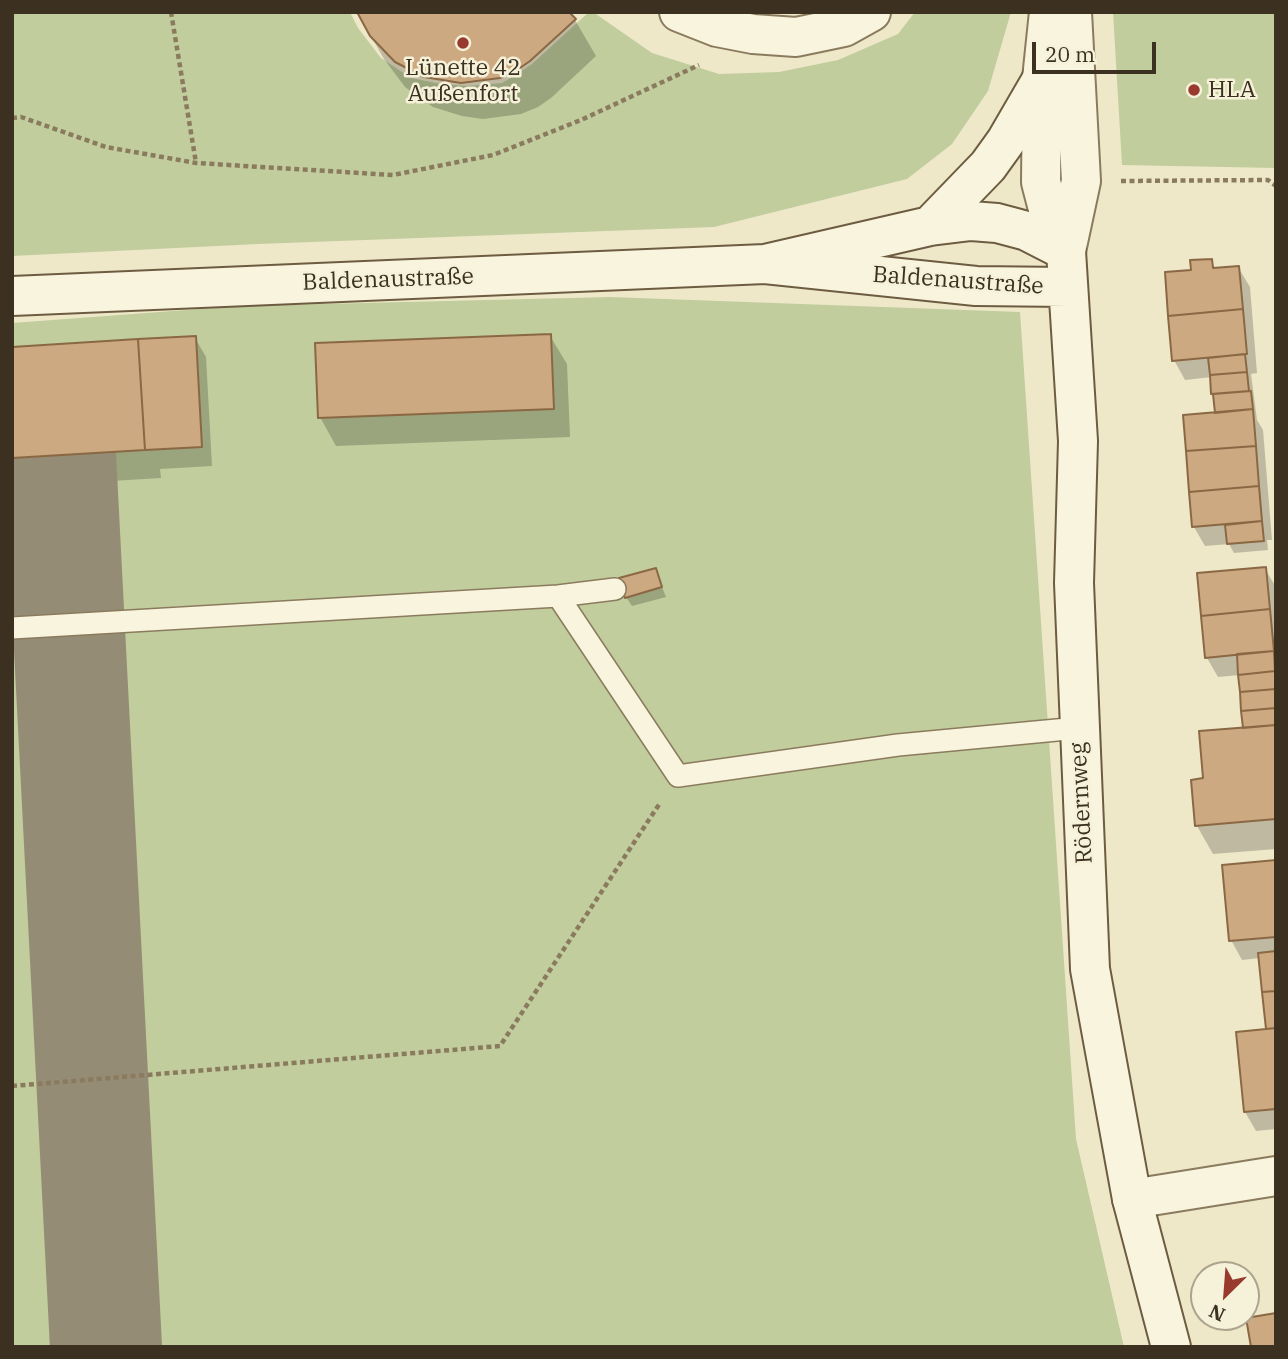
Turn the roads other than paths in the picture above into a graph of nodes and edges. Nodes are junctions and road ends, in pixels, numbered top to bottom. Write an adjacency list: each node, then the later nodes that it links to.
1 (679, 12): 2 (street)
2 (871, 12)
3 (1049, 12): 5 (street, Rödernweg)
4 (1072, 12): 8 (street, Rödernweg)
5 (1042, 79): 6 (street); 8 (street, Rödernweg)
6 (930, 226): 7 (street, Baldenaustraße); 8 (street, Baldenaustraße)
7 (765, 264): 8 (street, Baldenaustraße); 9 (street, Baldenaustraße)
8 (1067, 269): 13 (street, Rödernweg)
9 (12, 296)
10 (615, 589): 11 (lane)
11 (558, 596): 12 (lane); 13 (lane)
12 (12, 628)
13 (1078, 728): 15 (street, Rödernweg)
14 (1276, 1176): 15 (street)
15 (1132, 1199): 16 (street, Rödernweg)
16 (1171, 1347)

